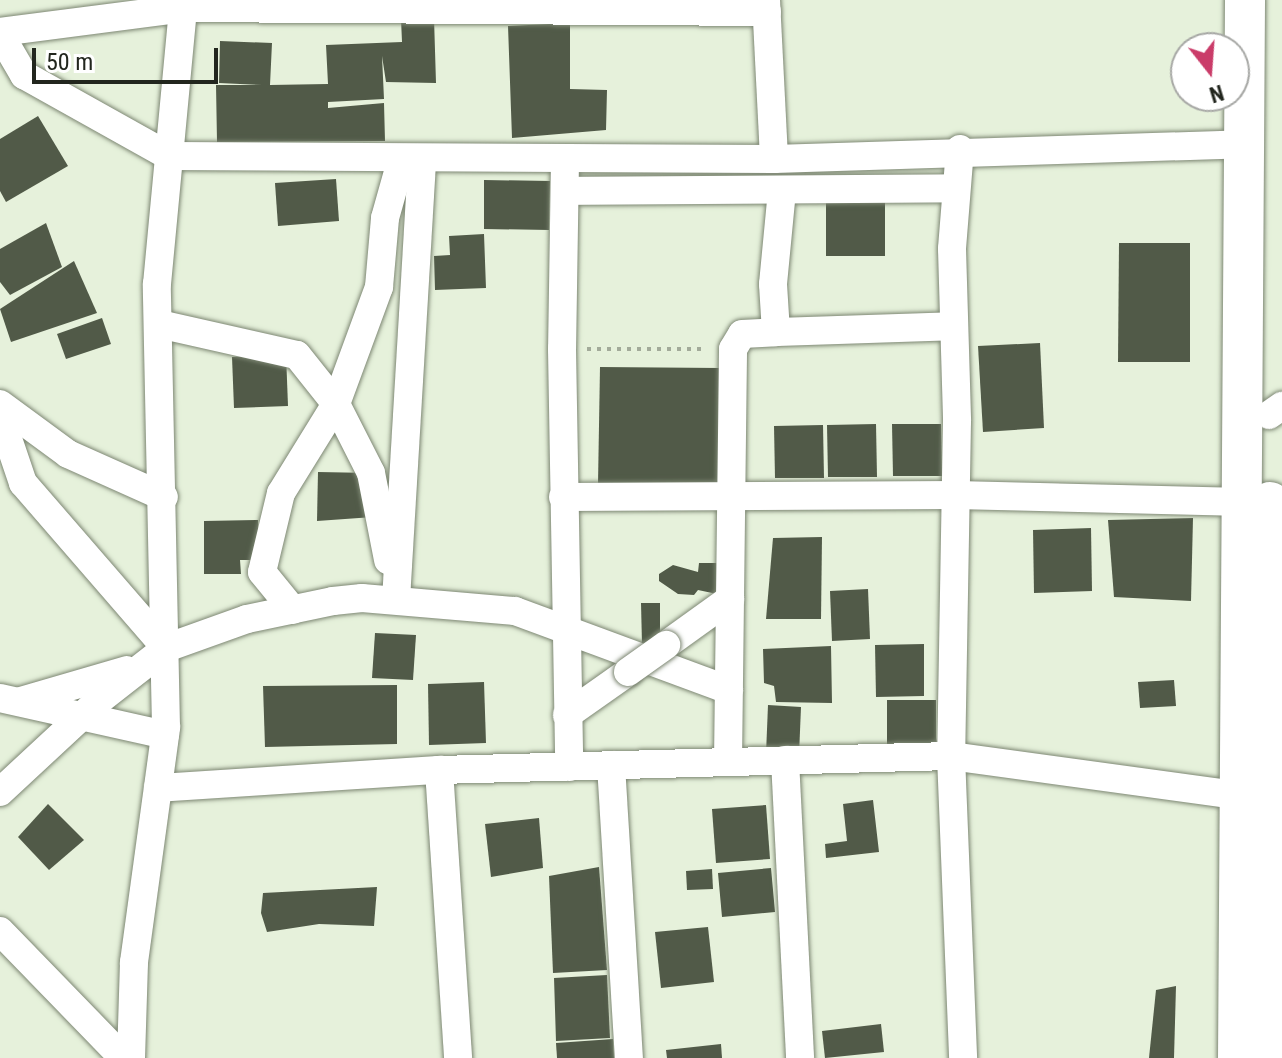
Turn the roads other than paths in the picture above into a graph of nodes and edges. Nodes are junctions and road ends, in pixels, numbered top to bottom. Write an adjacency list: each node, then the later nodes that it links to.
1 (1245, 0): 7 (street)
2 (1271, 0): 21 (street)
3 (184, 4): 4 (street); 6 (street); 9 (street)
4 (495, 6): 5 (street)
5 (766, 6): 10 (street)
6 (0, 33): 9 (street)
7 (1244, 144): 8 (street); 29 (street)
8 (960, 149): 10 (street); 13 (street)
9 (169, 156): 11 (street); 16 (street)
10 (774, 159): 12 (street)
11 (412, 161): 12 (street); 20 (street); 31 (street)
12 (565, 161): 15 (street)
13 (955, 188): 14 (street); 17 (street)
14 (782, 190): 15 (street); 18 (street)
15 (565, 191): 28 (street)
16 (159, 324): 20 (street); 27 (street)
17 (953, 326): 18 (street); 26 (street)
18 (776, 332): 25 (street)
19 (0, 404): 27 (street)
20 (336, 404): 31 (street); 32 (street)
21 (1276, 410): 37 (street)
22 (0, 415): 24 (street)
23 (0, 461): 24 (street)
24 (23, 483): 34 (street)
25 (731, 495): 26 (street); 28 (street); 30 (street)
26 (956, 495): 29 (street); 42 (street)
27 (164, 497): 34 (street)
28 (563, 497): 33 (street)
29 (1244, 502): 50 (street)
30 (730, 599): 36 (street); 39 (street, bridge)
31 (396, 600): 32 (street); 33 (street)
32 (293, 610): 34 (street)
33 (565, 628): 36 (street); 39 (street)
34 (166, 648): 35 (street); 41 (street)
35 (144, 666): 38 (street); 40 (street)
36 (729, 690): 44 (street)
37 (1277, 690): 59 (street)
38 (8, 700): 40 (street)
39 (567, 715): 46 (street)
40 (81, 716): 41 (street); 49 (street)
41 (165, 735): 48 (street)
42 (951, 756): 43 (street); 50 (street); 57 (street)
43 (785, 760): 44 (street); 56 (street)
44 (728, 762): 45 (street)
45 (611, 765): 46 (street); 55 (street)
46 (569, 767): 47 (street)
47 (439, 770): 48 (street); 54 (street)
48 (158, 788): 53 (street)
49 (0, 792)
50 (1237, 795): 58 (street)
51 (0, 931): 52 (street)
52 (123, 1058)
53 (131, 1058)
54 (458, 1058)
55 (629, 1058)
56 (800, 1058)
57 (963, 1058)
58 (1238, 1058)
59 (1268, 1058)

